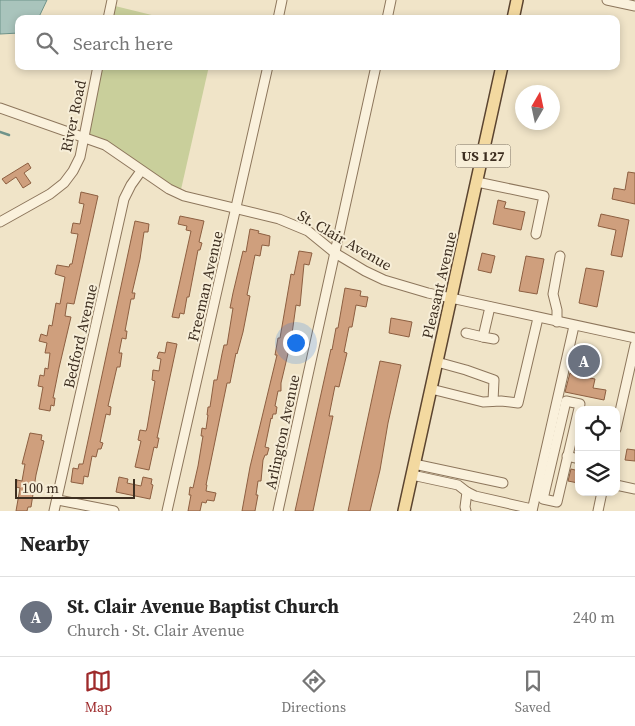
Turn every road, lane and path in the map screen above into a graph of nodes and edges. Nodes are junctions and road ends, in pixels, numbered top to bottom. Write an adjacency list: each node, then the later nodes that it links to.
1 (112, 0): 7 (street)
2 (282, 0): 8 (street)
3 (391, 0): 9 (street)
4 (517, 0): 10 (main road)
5 (607, 0): 6 (street)
6 (635, 6)
7 (109, 15)
8 (279, 15)
9 (388, 15)
10 (514, 15)
11 (97, 70): 16 (street, River Road)
12 (267, 70): 19 (street, Freeman Avenue)
13 (375, 70): 22 (street, Arlington Avenue)
14 (501, 70): 18 (main road, Pleasant Avenue / US 127)
15 (1, 107): 16 (street, St. Clair Avenue)
16 (84, 138): 17 (street, St. Clair Avenue); 20 (street, River Road)
17 (141, 171): 19 (street, St. Clair Avenue); 47 (street, Bedford Avenue)
18 (477, 182): 21 (street); 24 (main road, Pleasant Avenue / US 127)
19 (236, 209): 22 (street, St. Clair Avenue); 51 (street, Freeman Avenue)
20 (0, 222)
21 (536, 234)
22 (335, 253): 24 (street, St. Clair Avenue); 52 (street, Arlington Avenue)
23 (560, 256): 27 (street)
24 (451, 298): 25 (street, St. Clair Avenue); 34 (main road, Pleasant Avenue / US 127)
25 (490, 306): 26 (street, St. Clair Avenue); 30 (street)
26 (538, 318): 27 (street, St. Clair Avenue); 37 (street)
27 (556, 322): 28 (street, St. Clair Avenue)
28 (574, 326): 31 (street, St. Clair Avenue); 36 (street)
29 (466, 333): 30 (street)
30 (483, 337): 32 (street)
31 (635, 338)
32 (494, 339)
33 (635, 345): 38 (street)
34 (437, 362): 35 (main road, Pleasant Avenue / US 127); 37 (street)
35 (431, 389): 37 (street); 41 (main road, Pleasant Avenue / US 127)
36 (562, 400): 39 (street); 39 (street); 48 (street)
37 (493, 401)
38 (620, 412)
39 (568, 456): 40 (street)
40 (575, 458)
41 (413, 469): 42 (street); 45 (street); 53 (main road, Pleasant Avenue / US 127)
42 (503, 483)
43 (620, 485): 44 (street)
44 (635, 488)
45 (467, 492): 48 (street); 54 (street)
46 (601, 496): 55 (street)
47 (58, 500): 49 (street, Bedford Avenue); 50 (street)
48 (532, 510)
49 (54, 511)
50 (114, 511)
51 (167, 511)
52 (278, 511)
53 (404, 511)
54 (466, 511)
55 (598, 511)

